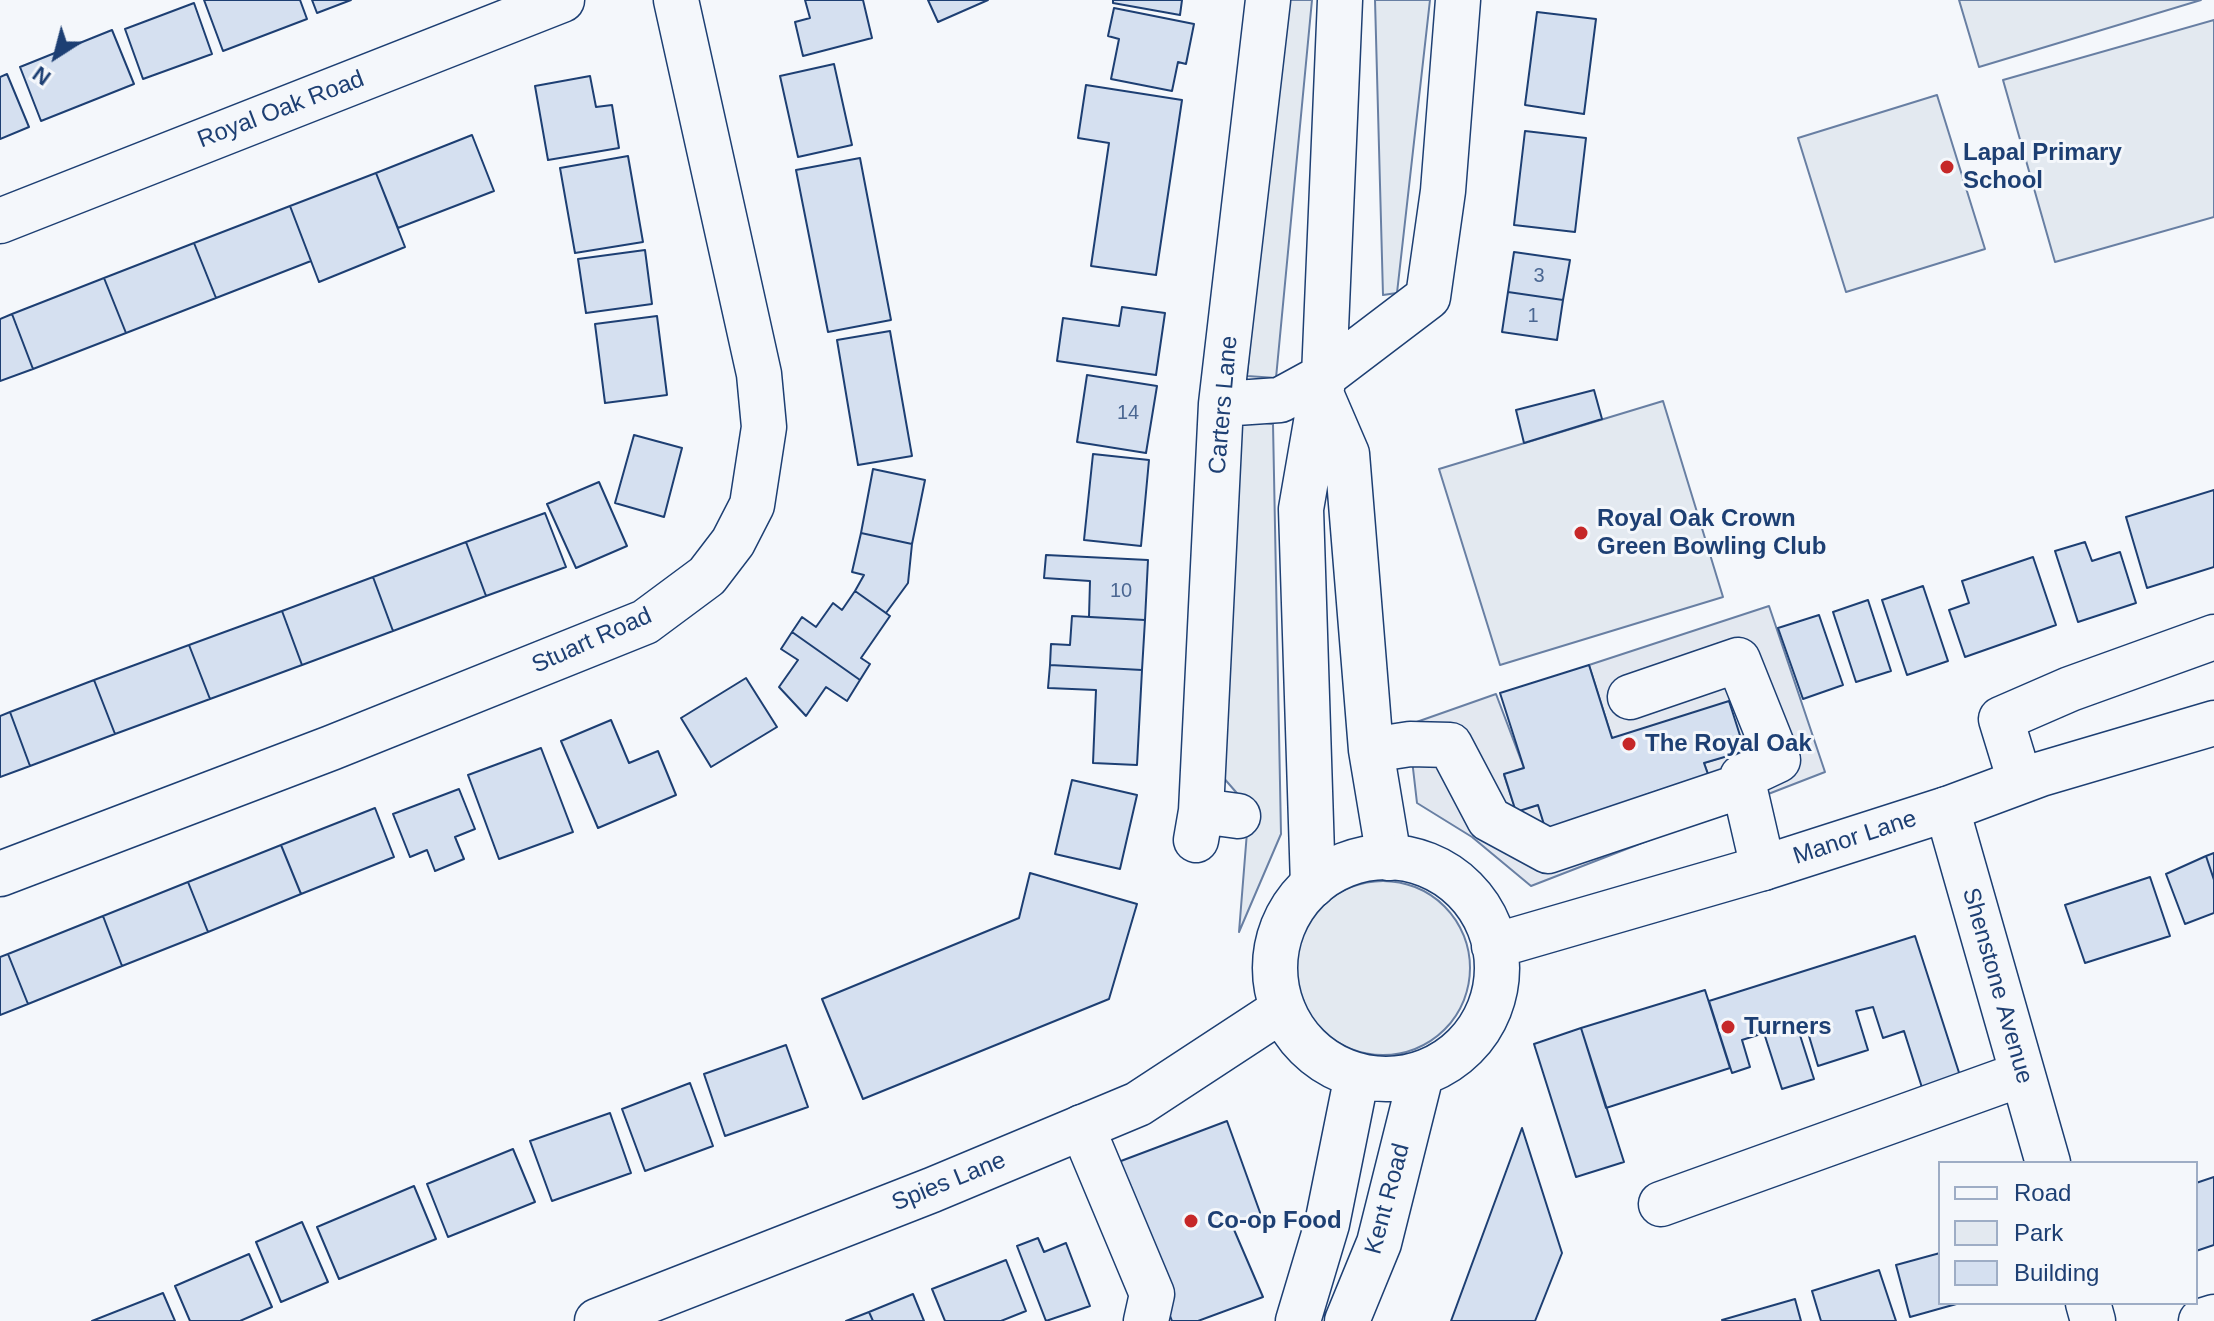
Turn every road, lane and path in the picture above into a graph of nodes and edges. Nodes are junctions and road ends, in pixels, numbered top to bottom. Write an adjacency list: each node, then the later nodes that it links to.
1 (562, 0): 6 (street, Royal Oak Road)
2 (676, 0): 19 (street, Stuart Road)
3 (1268, 0): 8 (street, Carters Lane)
4 (1340, 0): 7 (street)
5 (1458, 0): 7 (street)
6 (0, 221)
7 (1323, 386): 8 (street); 12 (street); 20 (street)
8 (1221, 404): 16 (street, Carters Lane)
9 (2214, 637): 13 (street)
10 (1630, 697): 14 (street)
11 (2214, 723): 13 (street, Manor Lane)
12 (1371, 750): 14 (street); 17 (street)
13 (2020, 781): 15 (street, Manor Lane)
14 (1744, 785): 18 (street)
15 (1947, 809): 18 (street, Manor Lane); 23 (street, Shenstone Avenue)
16 (1212, 822)
17 (1389, 858): 20 (street); 21 (street)
18 (1763, 868): 21 (street, Manor Lane)
19 (0, 874)
20 (1313, 885): 22 (street)
21 (1494, 946): 25 (street)
22 (1283, 1009): 24 (street); 26 (street, Spies Lane)
23 (2022, 1074): 27 (street, Shenstone Avenue); 28 (street)
24 (1357, 1075): 25 (street); 32 (street)
25 (1421, 1075): 33 (street, Kent Road)
26 (1082, 1127): 30 (street, Spies Lane); 31 (street)
27 (2047, 1161)
28 (1661, 1204)
29 (2214, 1317): 34 (street)
30 (597, 1321)
31 (1146, 1321)
32 (1298, 1321)
33 (1347, 1321)
34 (2201, 1321)

